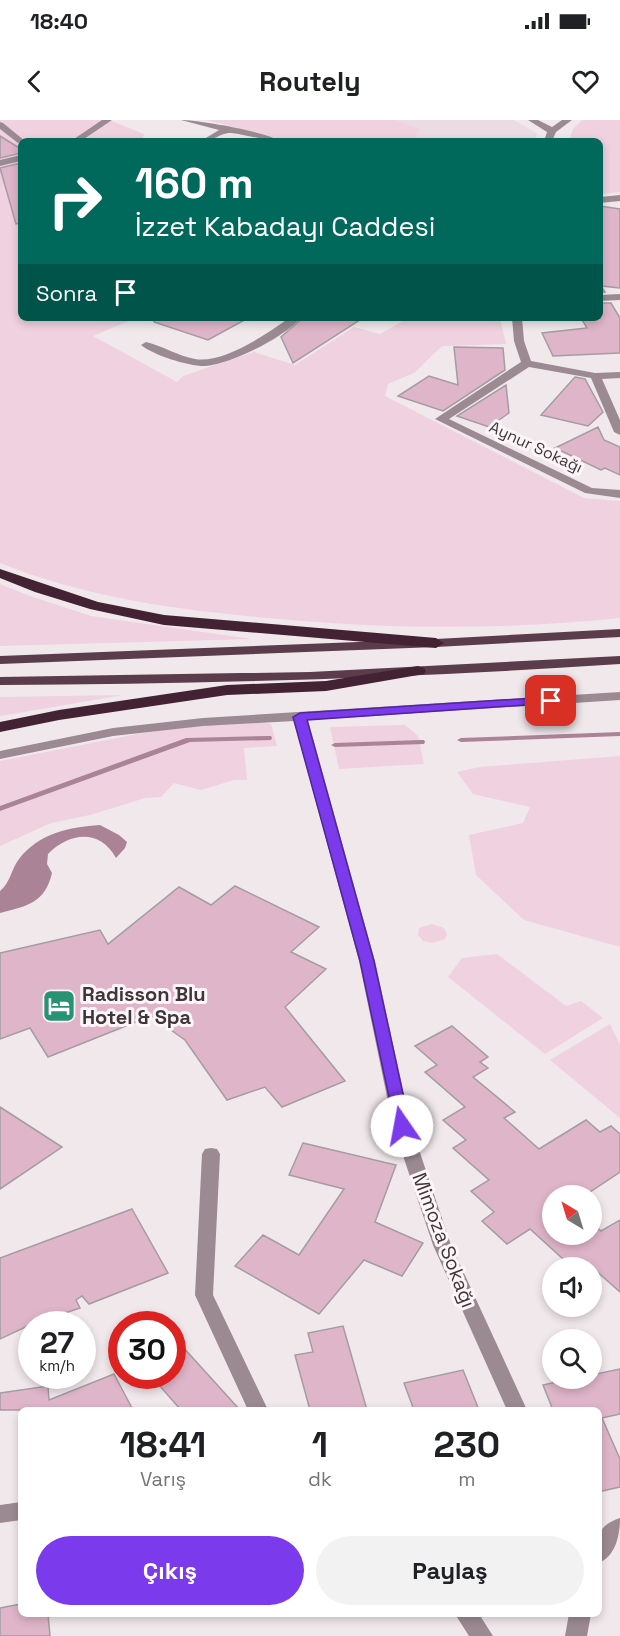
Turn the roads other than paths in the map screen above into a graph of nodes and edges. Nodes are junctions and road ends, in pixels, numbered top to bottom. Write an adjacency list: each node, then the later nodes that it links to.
1 (108, 120): 8 (street)
2 (185, 120): 6 (street)
3 (532, 120): 7 (street)
4 (568, 120): 7 (street)
5 (0, 125): 12 (street)
6 (229, 129): 9 (street); 10 (street)
7 (552, 131): 11 (street)
8 (80, 138)
9 (211, 138)
10 (264, 138)
11 (549, 138)
12 (18, 139)
13 (18, 159): 14 (street)
14 (0, 163)
15 (620, 198): 16 (street)
16 (603, 200)
17 (620, 297): 18 (street)
18 (603, 298)
19 (292, 321): 21 (street)
20 (517, 321): 22 (street)
21 (146, 345)
22 (527, 363): 24 (street); 26 (street, Aynur Sokağı)
23 (620, 375): 24 (street)
24 (595, 376): 25 (street)
25 (620, 432)
26 (620, 494)
27 (0, 573): 29 (highway)
28 (620, 633): 29 (main road)
29 (436, 643): 30 (main road)
30 (0, 660)
31 (620, 660): 32 (main road)
32 (418, 671): 33 (main road); 36 (highway)
33 (0, 681)
34 (620, 696): 35 (street)
35 (300, 717): 37 (street); 40 (street, Mimoza Sokağı)
36 (0, 727)
37 (0, 755)
38 (211, 1154): 39 (street)
39 (257, 1407)
40 (515, 1407)
41 (18, 1511): 42 (street)
42 (0, 1514)
43 (620, 1527): 44 (street)
44 (602, 1547)
45 (468, 1617): 47 (street)
46 (579, 1617): 48 (street)
47 (482, 1636)
48 (576, 1636)

